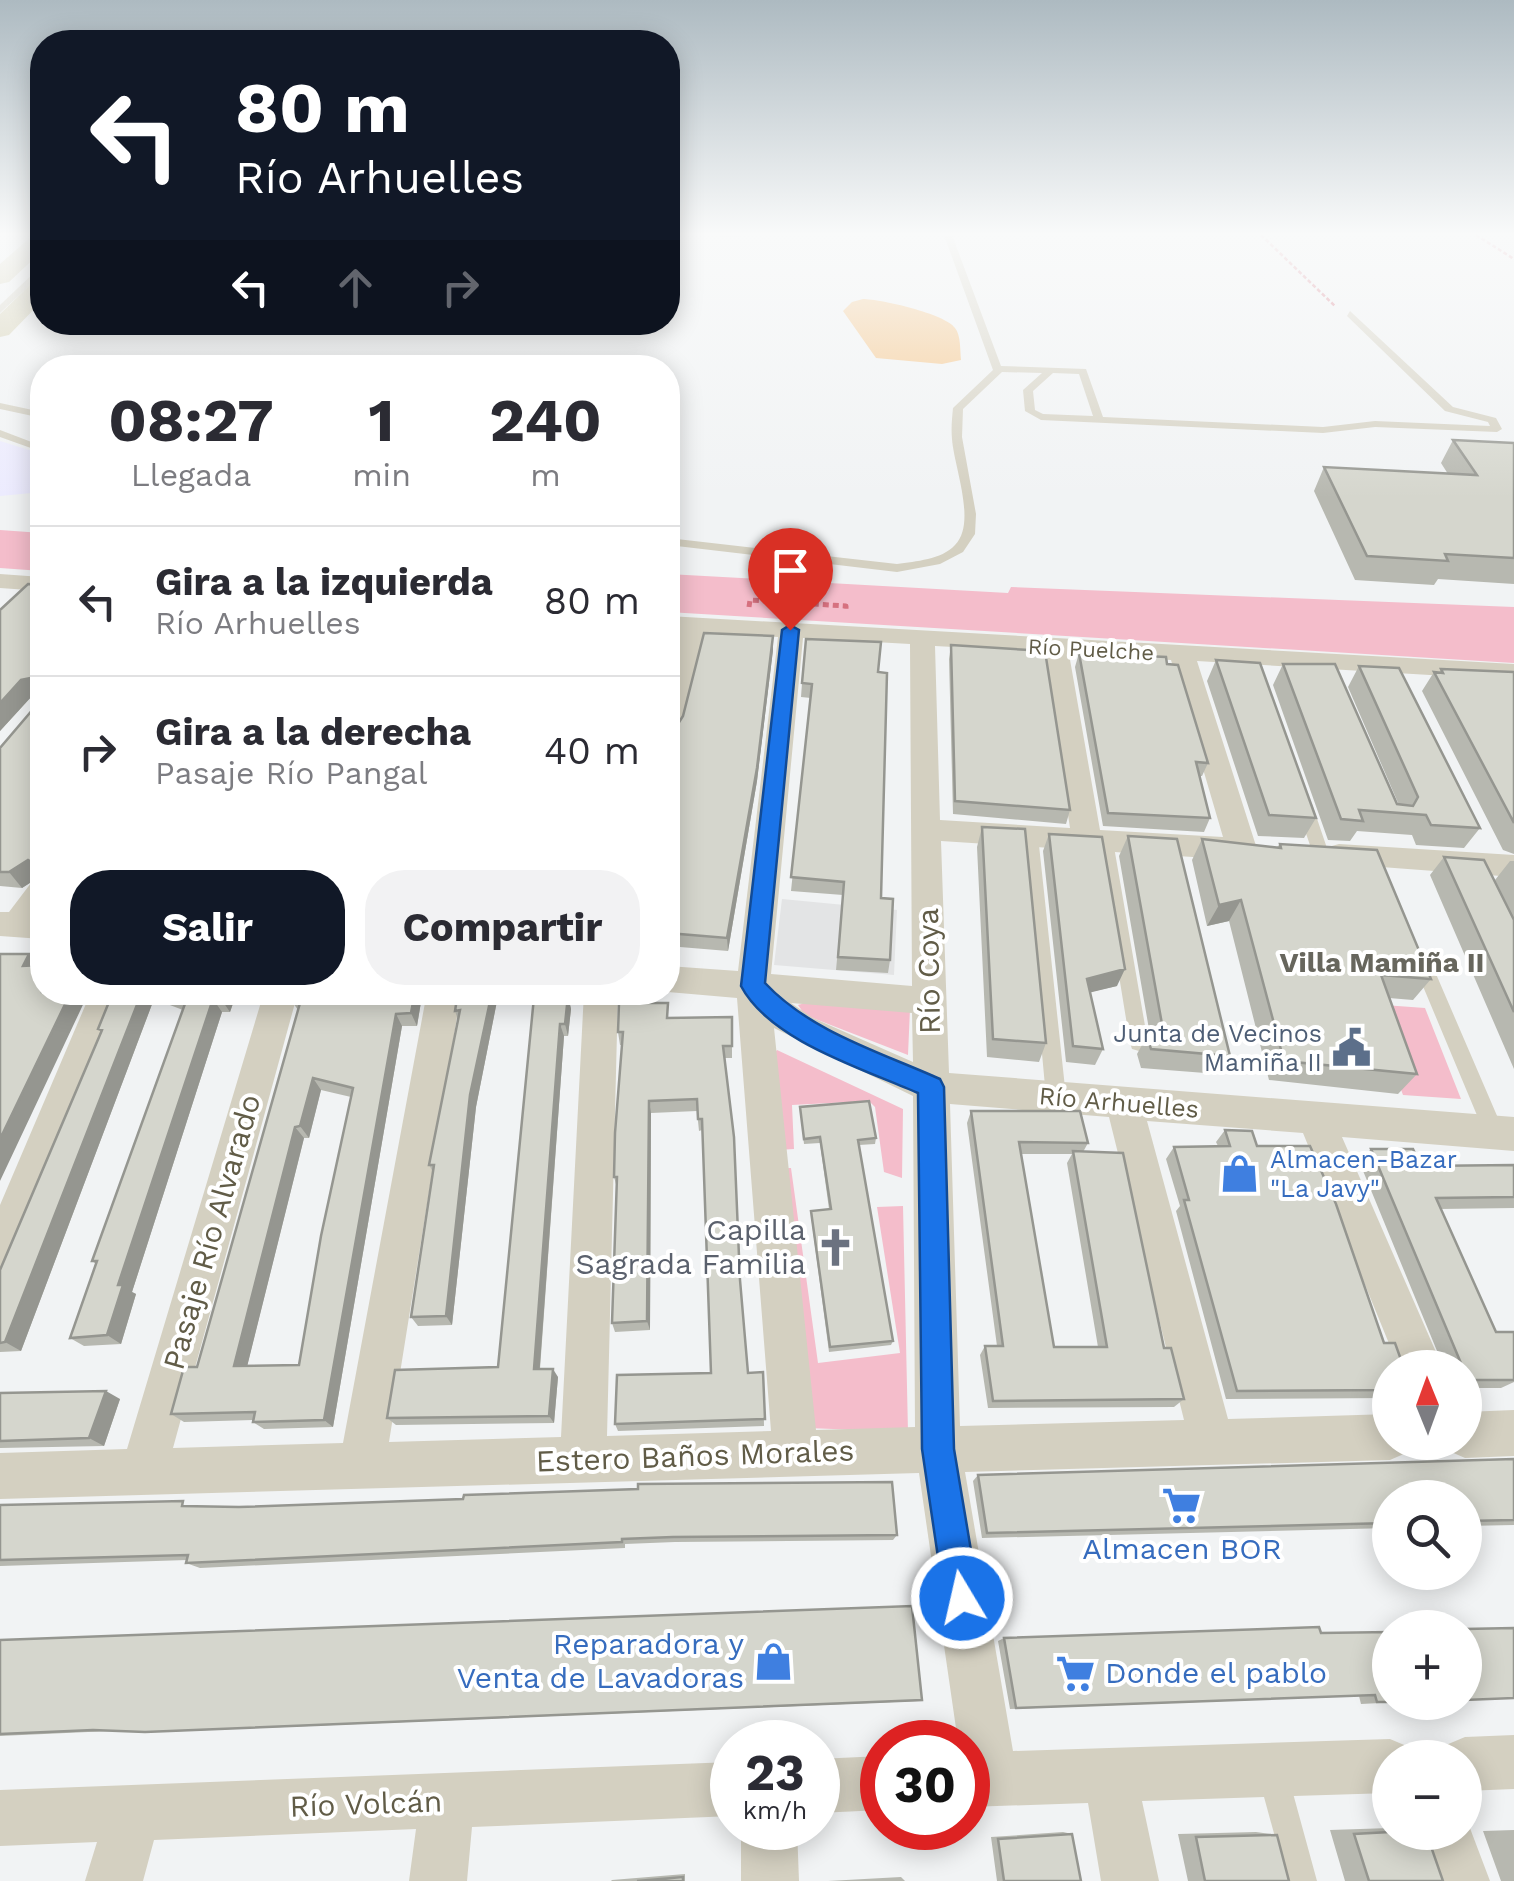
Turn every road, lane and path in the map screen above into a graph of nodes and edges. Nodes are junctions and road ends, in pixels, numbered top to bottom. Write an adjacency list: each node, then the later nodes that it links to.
1 (981, 323): 3 (lane)
2 (1359, 323): 7 (lane)
3 (998, 369): 4 (lane); 10 (lane)
4 (1052, 370): 7 (lane); 7 (lane)
5 (0, 406): 6 (lane)
6 (30, 412)
7 (1099, 419)
8 (0, 434): 9 (lane)
9 (30, 445)
10 (680, 543)
11 (0, 581): 12 (street)
12 (30, 583)
13 (30, 592): 14 (street)
14 (11, 609)
15 (680, 624): 16 (street, Río Puelche)
16 (694, 625): 17 (street, Río Puelche); 23 (street)
17 (790, 630): 18 (street, Río Puelche); 34 (street)
18 (922, 639): 19 (street, Río Puelche); 26 (street, Río Coya)
19 (1055, 647): 20 (street, Río Puelche); 28 (street)
20 (1182, 654): 21 (street, Río Puelche); 29 (street)
21 (1326, 662): 22 (street, Río Puelche); 24 (lane)
22 (1514, 672)
23 (680, 680)
24 (1337, 688)
25 (1300, 792): 30 (lane)
26 (926, 830): 27 (street); 35 (street, Río Coya)
27 (1030, 836): 28 (street); 42 (lane)
28 (1096, 840): 29 (street); 40 (lane)
29 (1262, 850): 30 (street)
30 (1322, 854): 31 (street)
31 (1488, 863)
32 (1416, 948): 45 (lane)
33 (680, 980): 34 (street)
34 (753, 986): 35 (street); 41 (street, Río Arhuelles); 53 (street)
35 (930, 1001): 41 (street, Río Coya)
36 (103, 1005): 46 (street)
37 (276, 1005): 56 (street, Pasaje Río Alvarado)
38 (442, 1005): 55 (street)
39 (600, 1005): 54 (street)
40 (1139, 1044)
41 (931, 1087): 42 (street, Río Arhuelles); 52 (street, Río Coya)
42 (1056, 1097): 43 (street, Río Arhuelles)
43 (1124, 1102): 44 (street, Río Arhuelles); 51 (street)
44 (1315, 1118): 45 (street, Río Arhuelles); 47 (street)
45 (1504, 1133)
46 (0, 1253)
47 (1413, 1350)
48 (1514, 1433): 49 (street)
49 (1482, 1434)
50 (1372, 1438): 51 (street, Estero Baños Morales)
51 (1212, 1442): 52 (street, Estero Baños Morales)
52 (938, 1449): 53 (street, Estero Baños Morales); 58 (street, Río Coya)
53 (796, 1454): 54 (street, Estero Baños Morales)
54 (583, 1459): 55 (street, Estero Baños Morales)
55 (362, 1466): 56 (street, Estero Baños Morales)
56 (143, 1472): 57 (street, Estero Baños Morales)
57 (0, 1476)
58 (972, 1720)
59 (1514, 1762): 60 (street)
60 (1482, 1763)
61 (1372, 1767): 62 (street)
62 (1272, 1770): 63 (street); 75 (lane)
63 (1110, 1775): 64 (street); 74 (street)
64 (990, 1780)
65 (710, 1790): 66 (street, Río Volcán)
66 (447, 1800): 67 (street, Río Volcán); 72 (street)
67 (132, 1813): 68 (street, Río Volcán); 71 (street)
68 (0, 1818)
69 (769, 1850): 73 (street)
70 (1450, 1850): 76 (street)
71 (114, 1881)
72 (438, 1881)
73 (770, 1881)
74 (1130, 1881)
75 (1302, 1881)
76 (1460, 1881)

